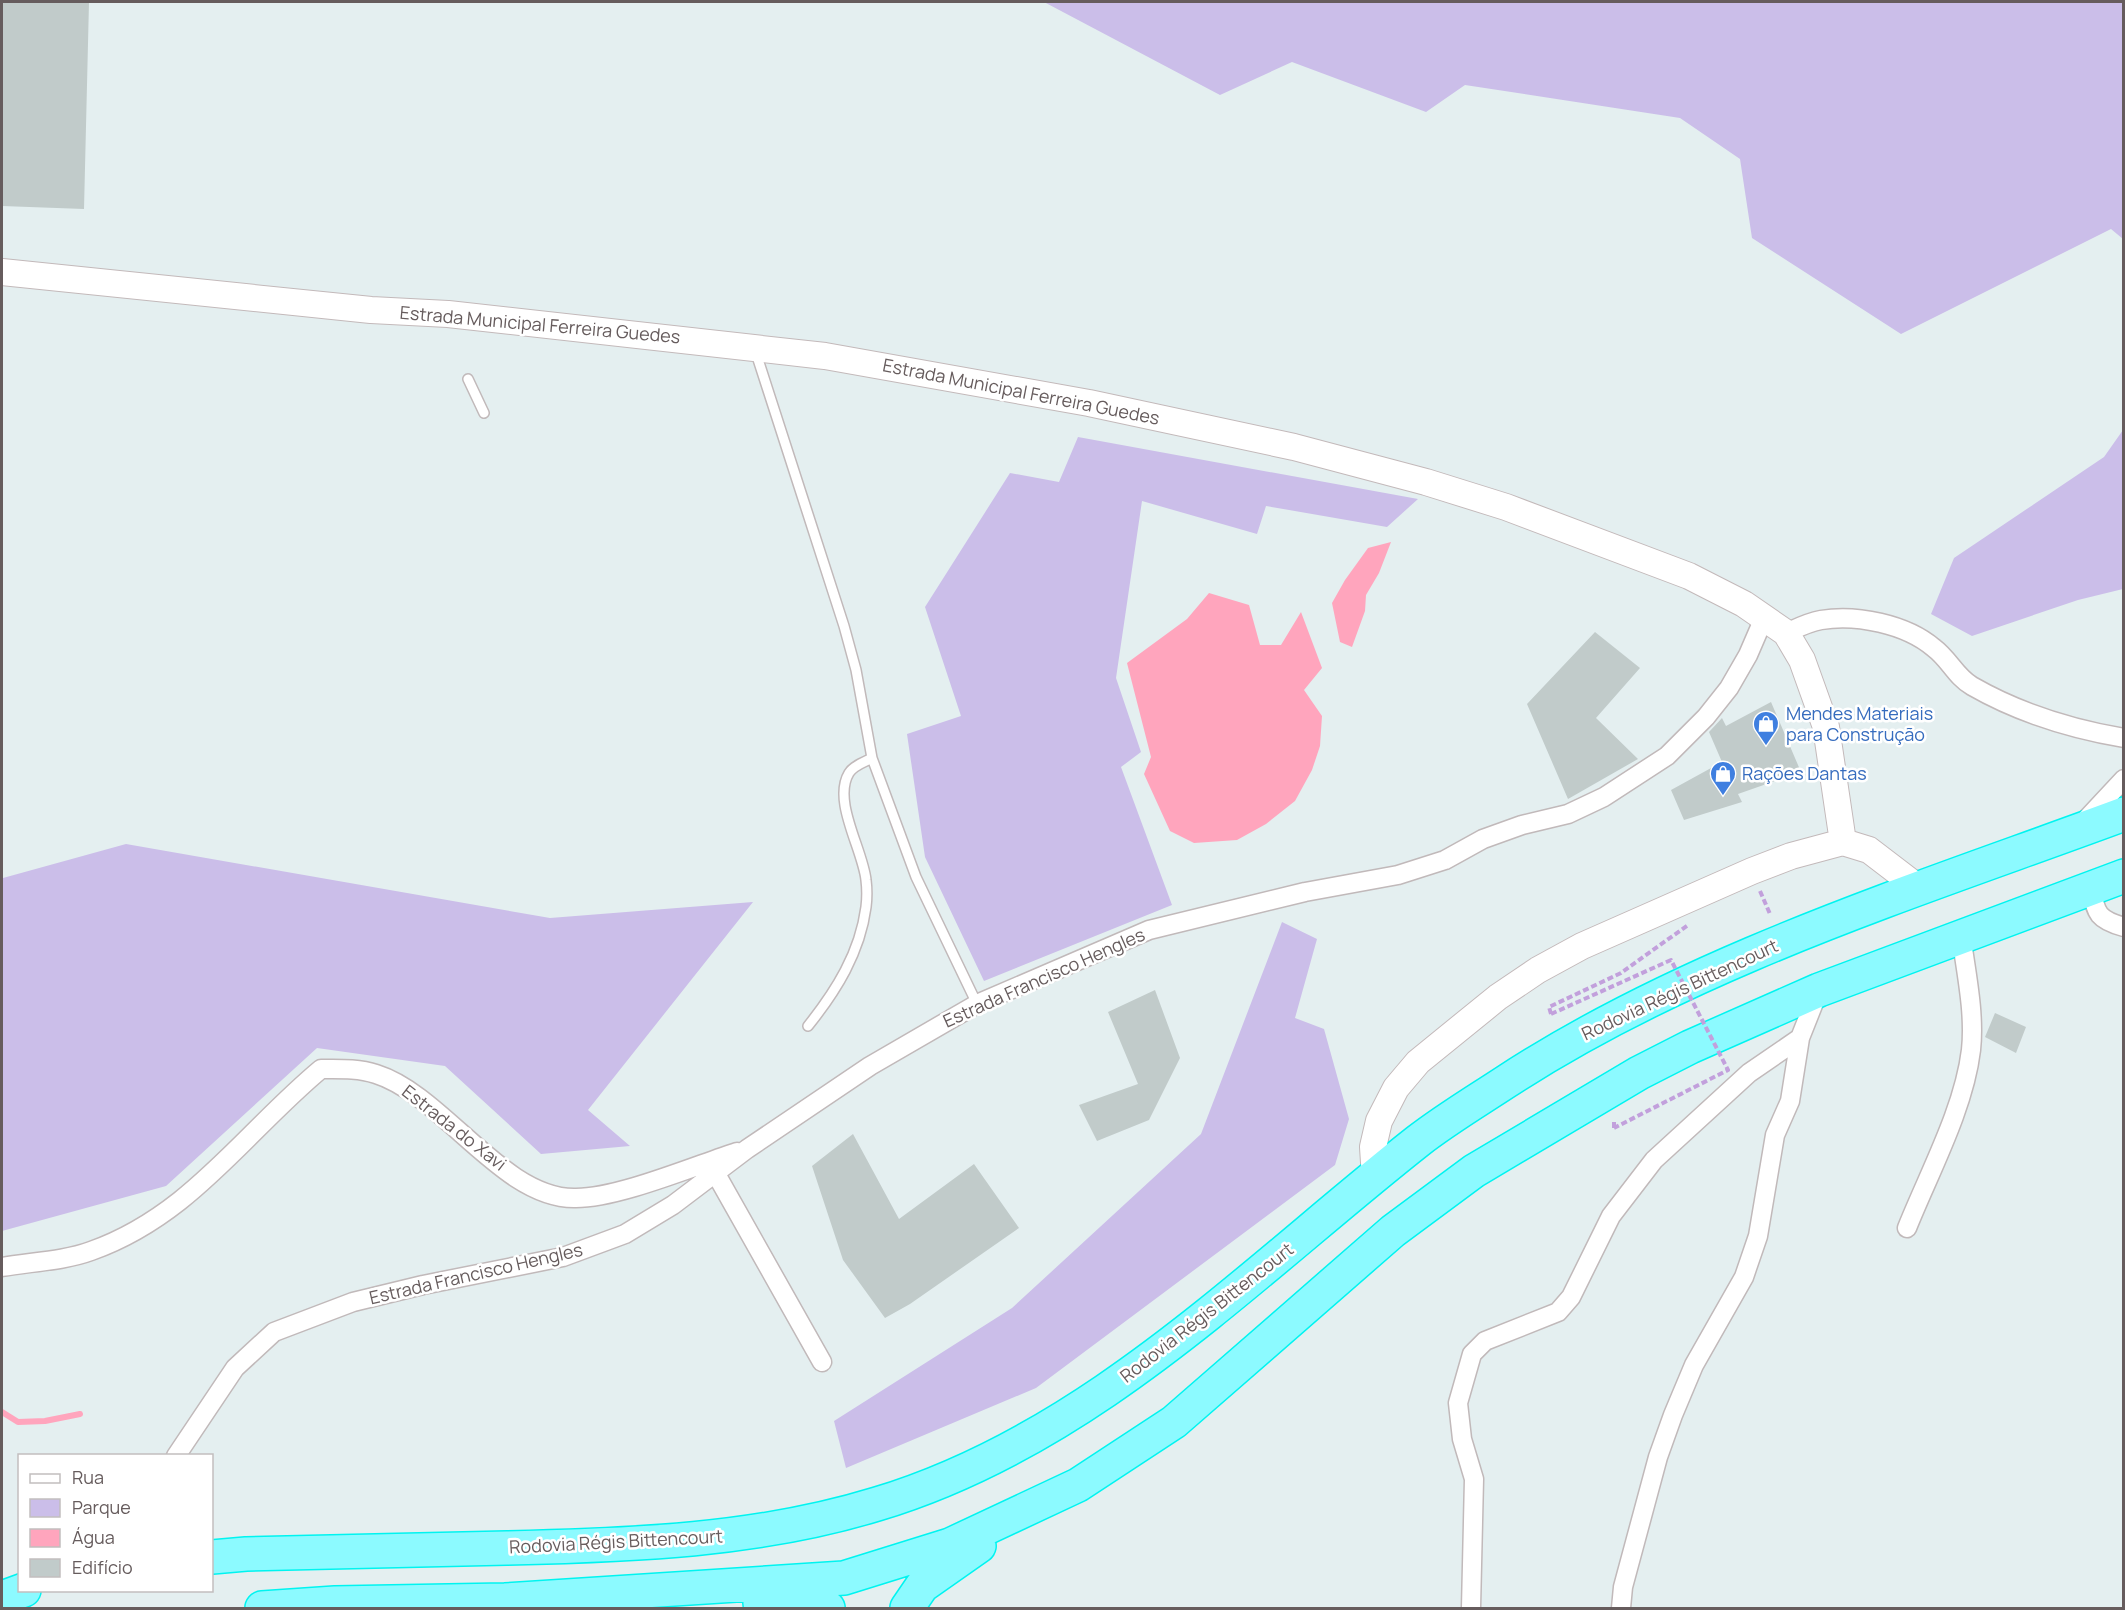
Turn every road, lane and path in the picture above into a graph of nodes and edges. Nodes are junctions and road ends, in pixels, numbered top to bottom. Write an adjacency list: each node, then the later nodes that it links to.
1 (2, 272): 2 (street, Estrada Municipal Ferreira Guedes)
2 (755, 348): 5 (street, Estrada Municipal Ferreira Guedes); 8 (lane)
3 (468, 379): 4 (lane)
4 (483, 413)
5 (1764, 618): 6 (street, Estrada Municipal Ferreira Guedes); 20 (street, Estrada Francisco Hengles)
6 (1786, 633): 7 (street); 12 (street, Estrada Municipal Ferreira Guedes)
7 (2124, 738)
8 (872, 758): 20 (lane); 21 (lane)
9 (2124, 779): 11 (street)
10 (2124, 814): 11 (highway, Rodovia Régis Bittencourt)
11 (2074, 833): 14 (highway, Rodovia Régis Bittencourt)
12 (1843, 842): 14 (street); 26 (street)
13 (2124, 876): 15 (highway)
14 (1920, 889): 26 (highway, Rodovia Régis Bittencourt)
15 (2092, 889): 17 (street); 18 (highway)
16 (1692, 921): 23 (path, bridge)
17 (2124, 927)
18 (1961, 935): 19 (highway); 27 (street)
19 (1819, 990): 22 (street); 31 (highway)
20 (977, 1004): 24 (street, Estrada Francisco Hengles)
21 (808, 1026)
22 (1800, 1038): 41 (street); 42 (street)
23 (1614, 1128)
24 (747, 1149): 25 (street, Estrada Francisco Hengles); 28 (street, Estrada do Xavi)
25 (717, 1174): 29 (street); 30 (street, Estrada Francisco Hengles)
26 (1375, 1178): 32 (highway, Rodovia Régis Bittencourt)
27 (1907, 1228)
28 (2, 1267)
29 (822, 1362)
30 (177, 1454)
31 (1066, 1491): 35 (highway); 40 (highway)
32 (213, 1557)
33 (18, 1592): 34 (highway)
34 (2, 1598)
35 (505, 1600): 36 (highway); 37 (highway)
36 (262, 1608)
37 (552, 1608)
38 (701, 1608): 39 (highway)
39 (828, 1608)
40 (907, 1608)
41 (1471, 1608)
42 (1621, 1608)

